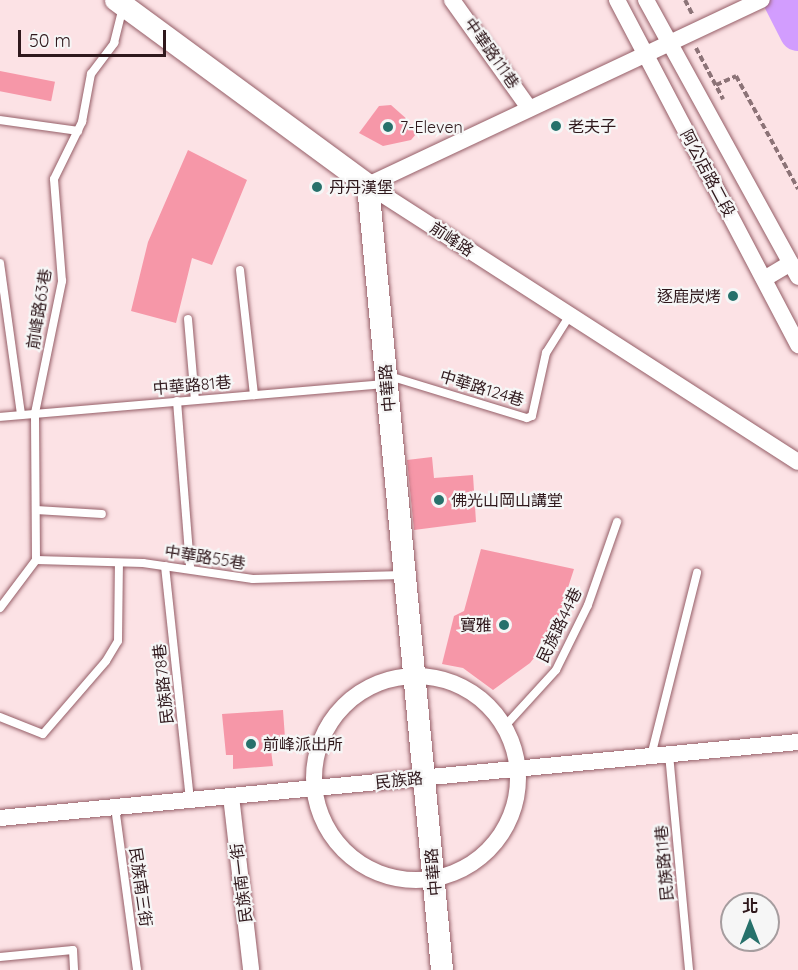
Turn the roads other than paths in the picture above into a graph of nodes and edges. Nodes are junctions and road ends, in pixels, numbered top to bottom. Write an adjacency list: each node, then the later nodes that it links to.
1 (452, 0): 8 (street, 中華路111巷)
2 (617, 0): 7 (street, 阿公店路二段)
3 (646, 0): 6 (street, 阿公店路二段)
4 (762, 0): 6 (street)
5 (119, 3): 10 (lane, 前峰路63巷); 11 (main road, 前峰路)
6 (667, 42): 7 (street); 14 (street, 阿公店路二段)
7 (644, 52): 8 (street); 15 (street, 阿公店路二段)
8 (529, 108): 11 (street)
9 (0, 120): 10 (lane)
10 (78, 130): 23 (lane, 前峰路63巷)
11 (368, 184): 16 (street, 前峰路); 19 (main road, 中華路)
12 (0, 263): 24 (lane)
13 (240, 270): 20 (lane)
14 (795, 270): 15 (street)
15 (764, 279): 18 (street, 阿公店路二段)
16 (570, 315): 19 (lane, 中華路124巷); 26 (street, 前峰路)
17 (188, 319): 21 (lane)
18 (798, 345)
19 (387, 379): 20 (lane, 中華路81巷); 35 (main road, 中華路)
20 (254, 395): 21 (lane, 中華路81巷)
21 (195, 400): 22 (lane, 中華路81巷)
22 (177, 401): 23 (lane, 中華路81巷); 33 (lane)
23 (35, 413): 24 (lane, 中華路81巷); 27 (lane, 前峰路63巷)
24 (21, 415): 25 (lane, 中華路81巷)
25 (0, 417)
26 (798, 462)
27 (36, 510): 28 (lane); 30 (lane, 前峰路63巷)
28 (102, 514)
29 (617, 522): 39 (lane, 民族路44巷)
30 (36, 560): 31 (lane, 中華路55巷); 36 (lane)
31 (119, 563): 32 (lane, 中華路55巷); 38 (lane)
32 (165, 566): 33 (lane, 中華路55巷); 47 (lane, 民族路78巷)
33 (190, 568): 35 (lane, 中華路55巷)
34 (697, 573): 42 (lane)
35 (405, 575): 37 (main road, 中華路)
36 (0, 608)
37 (415, 675): 39 (street); 44 (main road, 中華路); 45 (street)
38 (0, 717)
39 (504, 727): 43 (street)
40 (798, 742): 41 (street, 民族路)
41 (669, 754): 42 (street, 民族路); 56 (lane, 民族路11巷)
42 (651, 756): 43 (street, 民族路)
43 (518, 768): 44 (street, 民族路); 50 (street)
44 (424, 777): 45 (street, 民族路); 50 (main road, 中華路)
45 (314, 788): 46 (street, 民族路); 50 (street)
46 (231, 796): 47 (street, 民族路); 54 (street, 民族南一街)
47 (190, 800): 48 (street, 民族路)
48 (115, 807): 49 (street, 民族路); 53 (lane, 民族南三街)
49 (0, 818)
50 (434, 879): 55 (main road, 中華路)
51 (0, 957): 52 (lane)
52 (75, 970)
53 (137, 970)
54 (251, 970)
55 (442, 970)
56 (689, 970)

